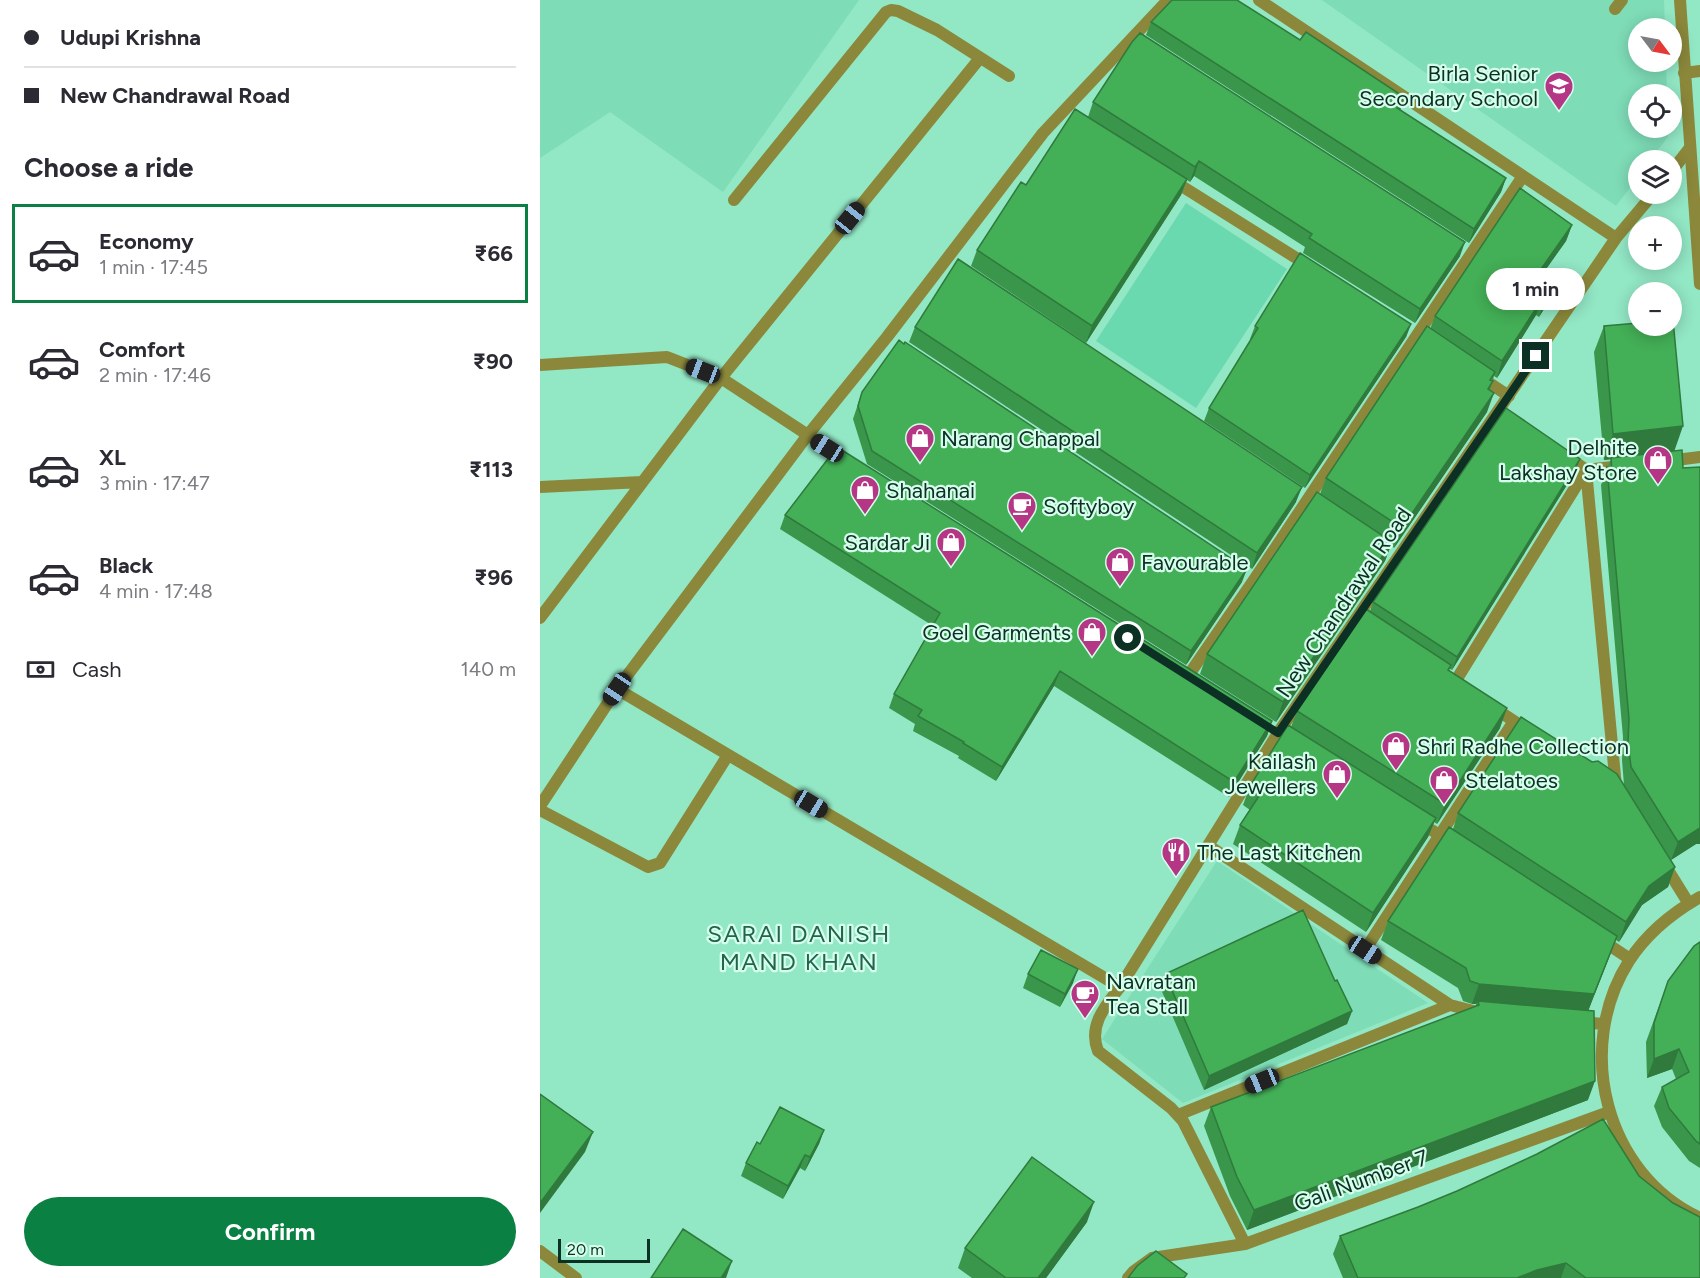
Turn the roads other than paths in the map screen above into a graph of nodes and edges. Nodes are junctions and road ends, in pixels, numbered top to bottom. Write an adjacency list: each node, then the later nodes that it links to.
1 (1168, 0): 21 (street)
2 (1259, 0): 11 (street)
3 (1680, 0): 6 (street)
4 (980, 58): 7 (street); 12 (street); 19 (street)
5 (1700, 71): 6 (street)
6 (1684, 73): 8 (street)
7 (1009, 76)
8 (1689, 149): 9 (street); 16 (street)
9 (1682, 158)
10 (1164, 175): 15 (street)
11 (1523, 176): 14 (street); 31 (street)
12 (734, 200)
13 (1645, 204): 14 (street, New Chandrawal Road)
14 (1616, 238): 20 (street, New Chandrawal Road)
15 (1316, 271)
16 (1700, 284)
17 (540, 364): 19 (street)
18 (1472, 372): 20 (street)
19 (721, 378): 21 (street); 28 (street)
20 (1509, 396): 42 (street, New Chandrawal Road)
21 (807, 436): 26 (street); 33 (street)
22 (1557, 450): 27 (street)
23 (1700, 457): 24 (street)
24 (1654, 462)
25 (1632, 465): 27 (street)
26 (857, 467)
27 (1586, 470): 32 (street); 38 (street)
28 (642, 482): 29 (street); 30 (street)
29 (540, 487)
30 (540, 618)
31 (1188, 676)
32 (1455, 682)
33 (617, 689): 37 (street); 39 (street)
34 (1485, 701): 35 (street)
35 (1514, 721): 36 (street); 41 (street)
36 (1542, 739)
37 (728, 755): 39 (street); 49 (street)
38 (1615, 789)
39 (540, 808)
40 (1410, 816): 41 (street)
41 (1440, 835): 43 (street); 47 (street)
42 (1209, 846): 47 (street); 49 (street, New Chandrawal Road)
43 (1470, 855)
44 (1658, 855): 45 (street)
45 (1694, 900): 48 (street)
46 (1590, 933): 48 (street)
47 (1365, 950): 50 (street)
48 (1630, 959): 53 (street)
49 (1120, 987): 55 (street, New Chandrawal Road)
50 (1450, 1005): 51 (street); 55 (street)
51 (1490, 1014)
52 (1570, 1021): 53 (street)
53 (1604, 1024): 54 (street)
54 (1609, 1112): 56 (street); 57 (street, Gali Number 7)
55 (1178, 1115): 57 (street, New Chandrawal Road)
56 (1700, 1218)
57 (1245, 1244): 60 (street, Gali Number 7)
58 (540, 1251): 59 (street)
59 (576, 1278)
60 (1128, 1278)

